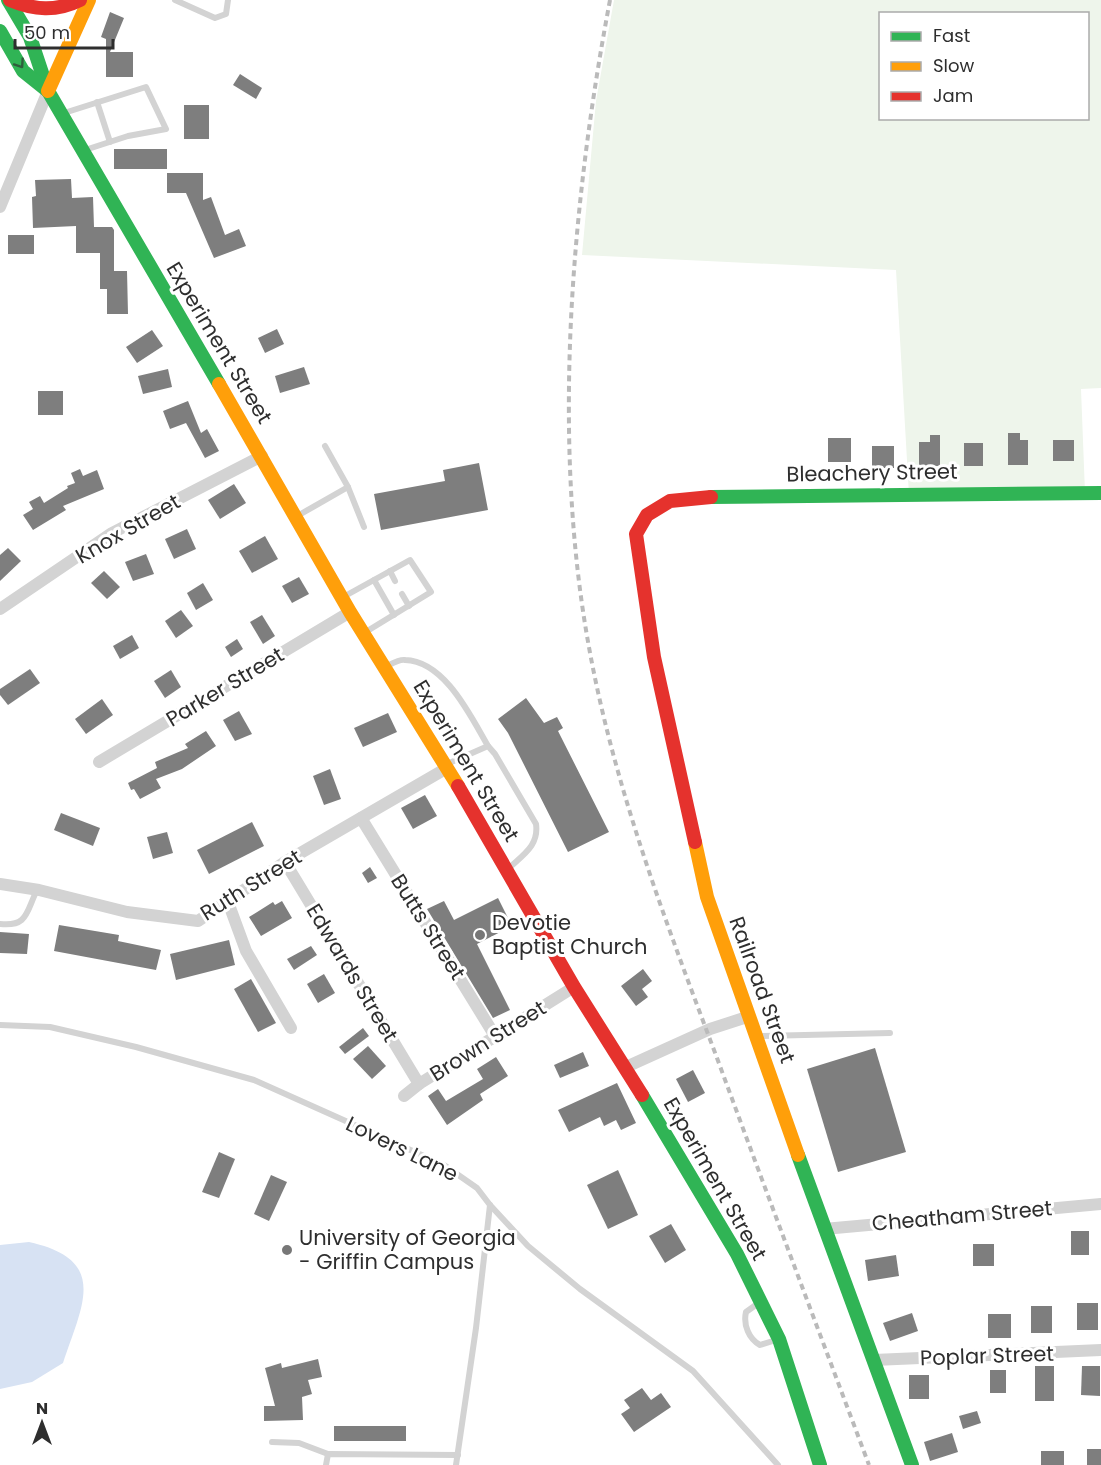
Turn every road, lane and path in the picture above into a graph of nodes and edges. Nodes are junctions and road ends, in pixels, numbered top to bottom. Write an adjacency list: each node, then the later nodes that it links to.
1 (9, 0): 2 (main road); 7 (main road)
2 (80, 0)
3 (89, 0): 7 (main road)
4 (175, 0): 5 (lane)
5 (228, 0)
6 (0, 31): 7 (main road, one-way to 7)
7 (48, 91): 9 (main road, Experiment Street); 12 (street)
8 (97, 102): 9 (lane); 10 (lane); 10 (lane)
9 (61, 114): 11 (main road, Experiment Street)
10 (110, 142): 11 (lane)
11 (82, 151): 14 (main road, Experiment Street)
12 (0, 207)
13 (326, 446): 15 (lane)
14 (262, 456): 18 (main road, Experiment Street); 26 (street, Knox Street)
15 (348, 487): 18 (lane); 19 (lane)
16 (1101, 493): 17 (main road, Bleachery Street)
17 (647, 515): 42 (main road, Railroad Street)
18 (296, 517): 24 (main road, Experiment Street)
19 (364, 527)
20 (390, 571): 21 (lane); 22 (lane); 25 (lane)
21 (375, 580): 24 (lane); 28 (lane)
22 (395, 581)
23 (402, 594): 25 (lane)
24 (342, 597): 27 (main road, Experiment Street)
25 (409, 606): 28 (lane)
26 (0, 609)
27 (350, 612): 29 (main road, Experiment Street); 32 (street, Parker Street)
28 (393, 615): 29 (lane)
29 (363, 633): 30 (main road, Experiment Street)
30 (384, 667): 31 (lane); 33 (main road, Experiment Street)
31 (488, 746): 33 (lane); 36 (lane)
32 (99, 762)
33 (446, 766): 34 (street, Ruth Street); 36 (main road, Experiment Street)
34 (361, 818): 35 (street, Ruth Street); 46 (street, Butts Street)
35 (285, 862): 39 (street, Ruth Street); 49 (street, Edwards Street)
36 (507, 870): 41 (main road, Experiment Street)
37 (0, 884): 38 (street, Ruth Street)
38 (38, 890): 39 (street, Ruth Street); 40 (lane)
39 (228, 902): 44 (street)
40 (0, 924)
41 (574, 987): 46 (street, Brown Street); 48 (main road, Experiment Street)
42 (747, 1017): 47 (main road, Railroad Street); 48 (street)
43 (0, 1025): 52 (lane, Lovers Lane)
44 (291, 1028)
45 (890, 1033): 47 (lane)
46 (495, 1036): 49 (street, Brown Street)
47 (756, 1036): 53 (main road, Railroad Street)
48 (626, 1067): 54 (main road, Experiment Street)
49 (420, 1084): 50 (street, Brown Street)
50 (404, 1096)
51 (1101, 1204): 53 (street, Cheatham Street)
52 (490, 1205): 60 (lane); 63 (lane, Lovers Lane)
53 (824, 1229): 57 (main road, Railroad Street)
54 (760, 1302): 55 (main road, Experiment Street); 55 (lane)
55 (779, 1339): 64 (main road, Experiment Street)
56 (1101, 1350): 57 (street, Poplar Street)
57 (874, 1360): 65 (main road, Railroad Street)
58 (272, 1442): 59 (lane)
59 (328, 1454): 60 (lane); 61 (lane)
60 (458, 1455): 62 (lane)
61 (326, 1465)
62 (456, 1465)
63 (778, 1465)
64 (820, 1465)
65 (912, 1465)

